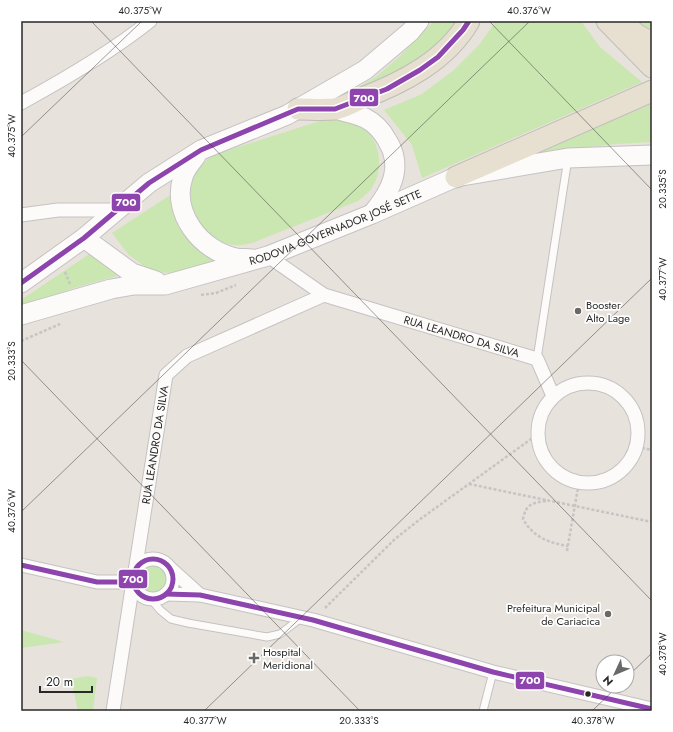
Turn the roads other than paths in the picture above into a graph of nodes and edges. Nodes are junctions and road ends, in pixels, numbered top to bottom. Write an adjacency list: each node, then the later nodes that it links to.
1 (150, 21): 9 (street)
2 (419, 21): 10 (main road)
3 (469, 21): 11 (main road)
4 (607, 21): 7 (main road)
5 (622, 21): 6 (main road)
6 (652, 42)
7 (652, 67)
8 (652, 91): 15 (main road)
9 (21, 103)
10 (298, 109): 11 (main road); 12 (main road)
11 (335, 109): 17 (main road)
12 (200, 150): 16 (main road); 20 (main road)
13 (652, 155): 14 (main road, RODOVIA GOVERNADOR JOSÉ SETTE)
14 (568, 158): 15 (main road, RODOVIA GOVERNADOR JOSÉ SETTE); 25 (lane)
15 (456, 177): 17 (main road, RODOVIA GOVERNADOR JOSÉ SETTE)
16 (116, 210): 18 (street); 19 (main road)
17 (372, 214): 20 (main road, RODOVIA GOVERNADOR JOSÉ SETTE)
18 (21, 215)
19 (84, 238): 21 (main road); 22 (main road)
20 (268, 256): 22 (main road, RODOVIA GOVERNADOR JOSÉ SETTE); 23 (street, RUA LEANDRO DA SILVA)
21 (21, 283)
22 (165, 285): 24 (main road, RODOVIA GOVERNADOR JOSÉ SETTE)
23 (324, 295): 25 (street, RUA LEANDRO DA SILVA); 27 (street, RUA LEANDRO DA SILVA)
24 (21, 315)
25 (537, 359): 26 (street)
26 (553, 396): 26 (street)
27 (140, 535): 28 (street); 30 (street, RUA LEANDRO DA SILVA)
28 (166, 564): 30 (street); 31 (street); 32 (street)
29 (21, 566): 30 (street)
30 (134, 576): 33 (street); 37 (street, RUA LEANDRO DA SILVA)
31 (166, 594): 32 (street); 33 (street)
32 (200, 595): 34 (street)
33 (151, 599): 34 (lane)
34 (307, 619): 35 (street)
35 (493, 672): 36 (street); 38 (lane)
36 (652, 709)
37 (113, 711)
38 (483, 711)

